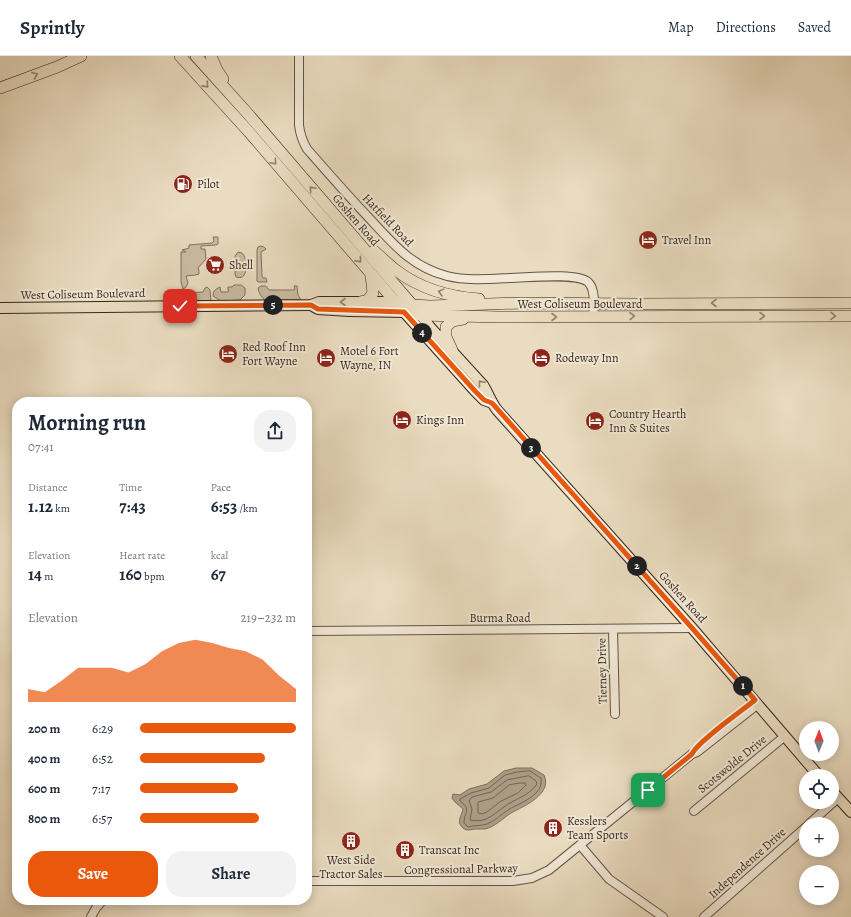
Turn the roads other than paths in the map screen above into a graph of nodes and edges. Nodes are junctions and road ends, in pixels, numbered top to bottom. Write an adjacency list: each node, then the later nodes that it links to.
1 (81, 56): 6 (highway, one-way to 1)
2 (180, 56): 9 (highway, one-way to 9)
3 (196, 56): 7 (highway, Goshen Road)
4 (211, 56): 7 (highway)
5 (299, 56): 13 (street, Hatfield Road)
6 (0, 88)
7 (249, 115): 8 (highway, Goshen Road, one-way to 7)
8 (338, 218): 12 (highway, one-way to 8); 16 (highway, Goshen Road)
9 (370, 272): 10 (highway); 11 (highway)
10 (360, 302): 11 (main road, West Coliseum Boulevard); 15 (main road, West Coliseum Boulevard, one-way to 15)
11 (396, 302): 16 (highway, West Coliseum Boulevard); 18 (highway)
12 (521, 303): 13 (highway, West Coliseum Boulevard); 16 (highway, West Coliseum Boulevard)
13 (594, 303): 14 (highway, West Coliseum Boulevard, one-way to 13); 22 (street, Hatfield Road)
14 (851, 303)
15 (311, 305): 17 (main road, West Coliseum Boulevard); 18 (main road, West Coliseum Boulevard)
16 (413, 305): 19 (highway, Goshen Road)
17 (0, 308)
18 (404, 312): 19 (highway, West Coliseum Boulevard); 24 (main road, Goshen Road)
19 (421, 315): 20 (highway, West Coliseum Boulevard); 23 (main road, Goshen Road)
20 (474, 316): 22 (highway, West Coliseum Boulevard, one-way to 22); 23 (highway)
21 (851, 316): 22 (highway, West Coliseum Boulevard, one-way to 21)
22 (593, 317)
23 (452, 350): 24 (main road, Goshen Road, one-way to 23)
24 (492, 403): 25 (main road, Goshen Road)
25 (692, 628): 26 (street, Burma Road); 28 (main road, Goshen Road)
26 (613, 629): 27 (street, Burma Road); 29 (street, Tierney Drive)
27 (312, 631)
28 (757, 702): 30 (main road, Goshen Road); 38 (street, Congressional Parkway)
29 (615, 714)
30 (785, 736): 31 (main road, Goshen Road); 34 (street, Scotswolde Drive)
31 (813, 769)
32 (839, 798): 35 (main road)
33 (822, 809): 36 (street)
34 (694, 810)
35 (851, 812)
36 (815, 817)
37 (799, 833): 43 (street, Independence Drive)
38 (580, 844): 39 (street, Congressional Parkway); 42 (street)
39 (312, 881)
40 (98, 905): 41 (street)
41 (91, 917)
42 (663, 917)
43 (704, 917)

